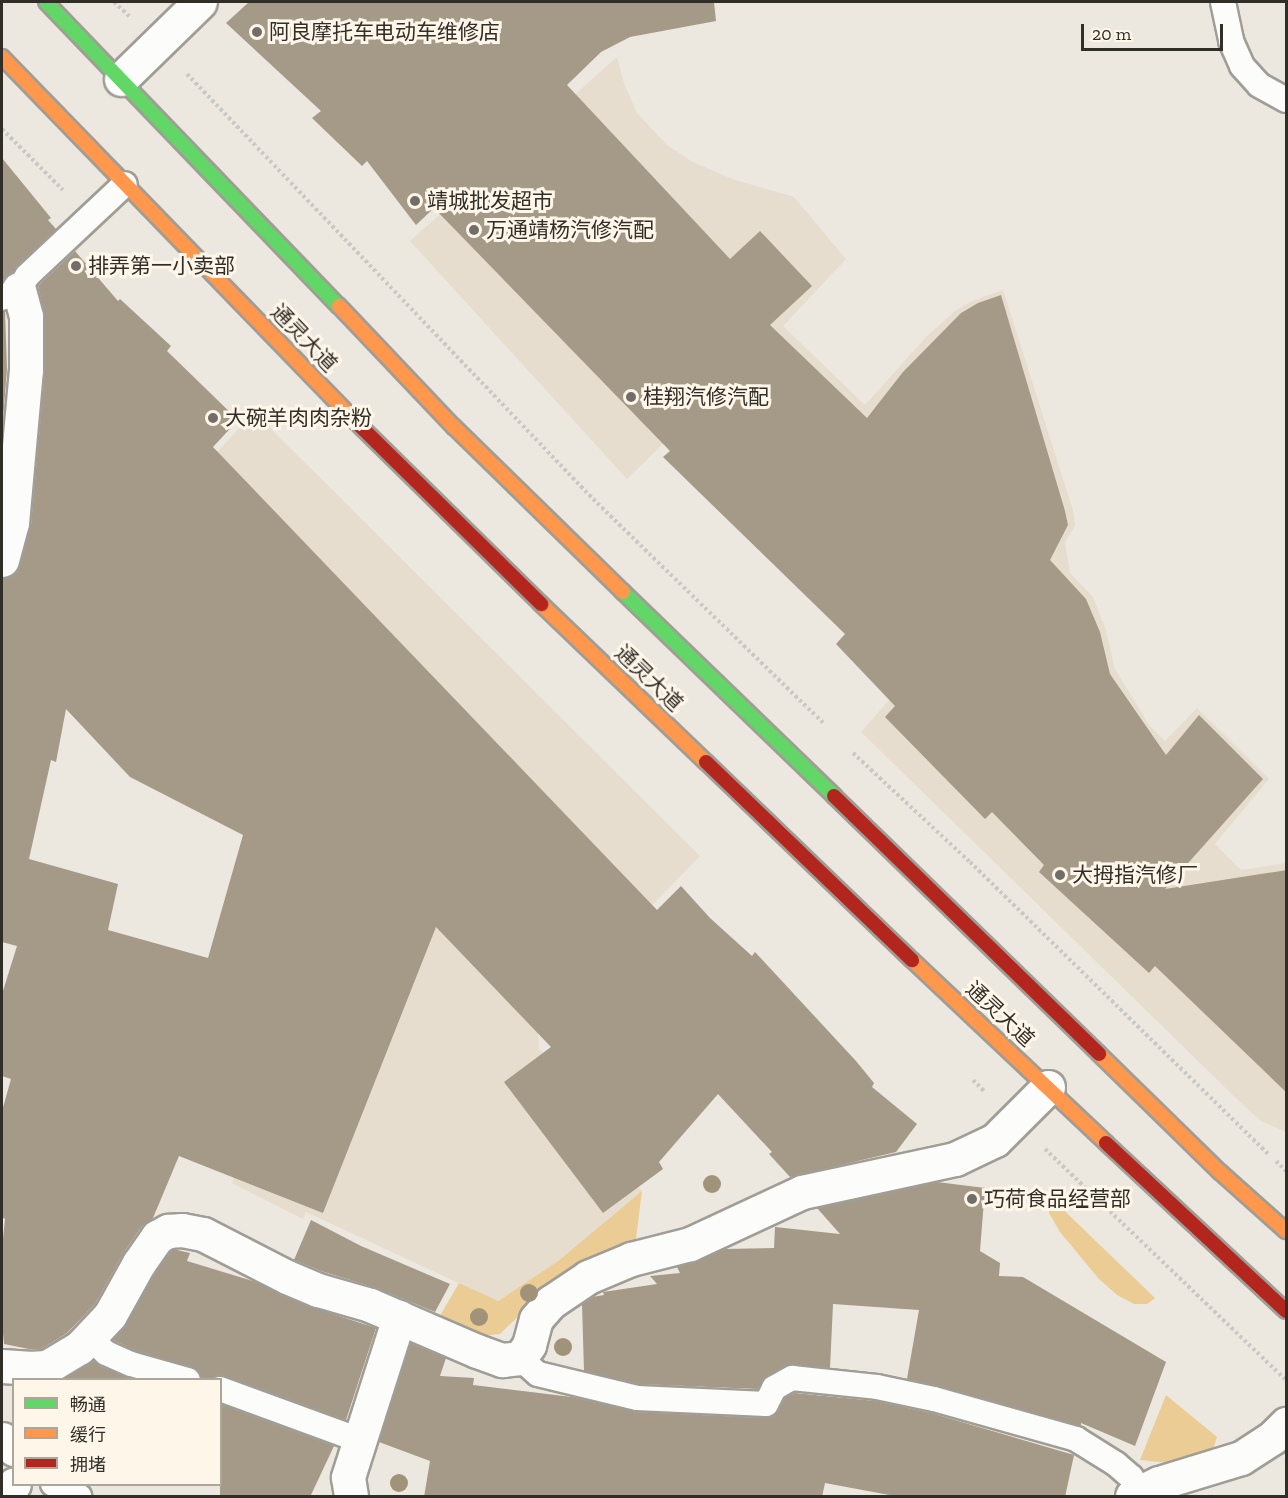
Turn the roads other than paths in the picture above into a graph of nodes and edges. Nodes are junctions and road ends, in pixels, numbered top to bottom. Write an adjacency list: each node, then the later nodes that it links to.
1 (46, 2): 5 (main road, 通灵大道)
2 (201, 2): 5 (street)
3 (1222, 2): 6 (lane)
4 (2, 57): 7 (main road, 通灵大道)
5 (121, 79): 11 (main road, 通灵大道)
6 (1287, 100)
7 (125, 184): 8 (lane); 10 (main road, 通灵大道)
8 (10, 293): 9 (street)
9 (2, 560)
10 (1048, 1087): 12 (main road, 通灵大道); 15 (street)
11 (1287, 1231)
12 (1287, 1311)
13 (399, 1317): 14 (street); 15 (street); 20 (street)
14 (90, 1338): 16 (street); 17 (lane)
15 (520, 1358): 23 (lane)
16 (2, 1366)
17 (182, 1378)
18 (222, 1390): 20 (lane)
19 (1287, 1424): 23 (street)
20 (359, 1440): 22 (street)
21 (55, 1486): 24 (lane)
22 (347, 1490)
23 (1136, 1494)
24 (79, 1497)

